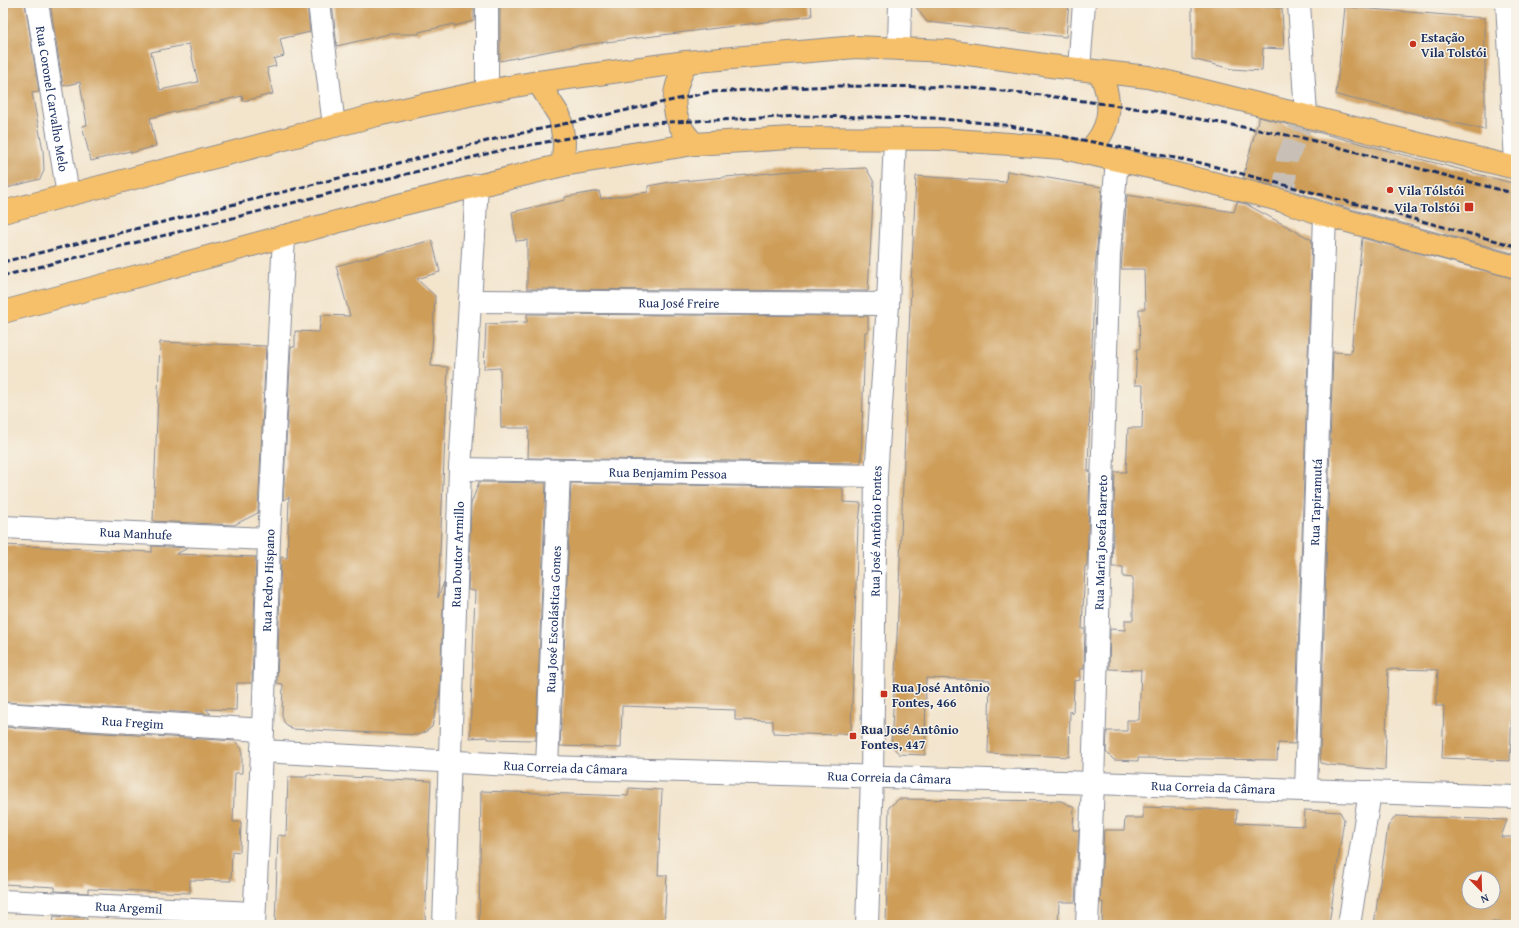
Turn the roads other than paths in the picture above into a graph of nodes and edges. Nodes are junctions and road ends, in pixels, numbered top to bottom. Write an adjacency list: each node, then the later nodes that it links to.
1 (37, 3): 24 (street, Rua Coronel Carvalho Melo)
2 (319, 3): 15 (street)
3 (487, 3): 13 (street)
4 (900, 3): 8 (street)
5 (1084, 3): 10 (street)
6 (1299, 3): 14 (street)
7 (1506, 3): 20 (street)
8 (899, 48): 9 (main road); 10 (main road)
9 (686, 62): 12 (main road); 17 (main road)
10 (1078, 69): 11 (main road)
11 (1100, 72): 14 (main road); 18 (main road)
12 (538, 82): 13 (main road); 21 (main road)
13 (487, 92): 15 (main road)
14 (1303, 122): 22 (main road)
15 (334, 126): 24 (main road)
16 (895, 139): 17 (main road); 18 (main road); 30 (street, Rua José Antônio Fontes)
17 (694, 144): 21 (main road)
18 (1087, 154): 19 (main road)
19 (1117, 160): 26 (main road); 42 (street, Rua Maria Josefa Barreto)
20 (1516, 162)
21 (563, 165): 23 (main road)
22 (1516, 168)
23 (477, 185): 27 (main road); 29 (street, Rua Doutor Armillo)
24 (68, 195): 25 (main road)
25 (3, 212)
26 (1325, 215): 28 (main road); 43 (street, Rua Tapiramutá)
27 (284, 236): 31 (main road); 36 (street, Rua Pedro Hispano)
28 (1516, 267)
29 (470, 301): 30 (street, Rua José Freire); 32 (street, Rua Doutor Armillo)
30 (888, 304): 34 (street, Rua José Antônio Fontes)
31 (3, 312)
32 (460, 469): 33 (street, Rua Benjamim Pessoa); 39 (street, Rua Doutor Armillo)
33 (559, 471): 34 (street, Rua Benjamim Pessoa); 40 (street, Rua José Escolástica Gomes)
34 (876, 476): 41 (street, Rua José Antônio Fontes)
35 (3, 527): 36 (street, Rua Manhufe)
36 (269, 539): 38 (street, Rua Pedro Hispano)
37 (3, 714): 38 (street, Rua Fregim)
38 (263, 740): 39 (street, Rua Correia da Câmara); 47 (street, Rua Pedro Hispano)
39 (450, 761): 40 (street, Rua Correia da Câmara); 48 (street, Rua Doutor Armillo)
40 (547, 767): 41 (street, Rua Correia da Câmara)
41 (872, 776): 42 (street, Rua Correia da Câmara); 49 (street, Rua José Antônio Fontes)
42 (1093, 783): 43 (street, Rua Correia da Câmara); 50 (street, Rua Maria Josefa Barreto)
43 (1306, 790): 44 (street, Rua Correia da Câmara)
44 (1370, 792): 45 (street, Rua Correia da Câmara); 51 (street)
45 (1516, 797)
46 (3, 901): 47 (street, Rua Argemil)
47 (254, 919)
48 (444, 925)
49 (867, 925)
50 (1087, 925)
51 (1349, 925)

